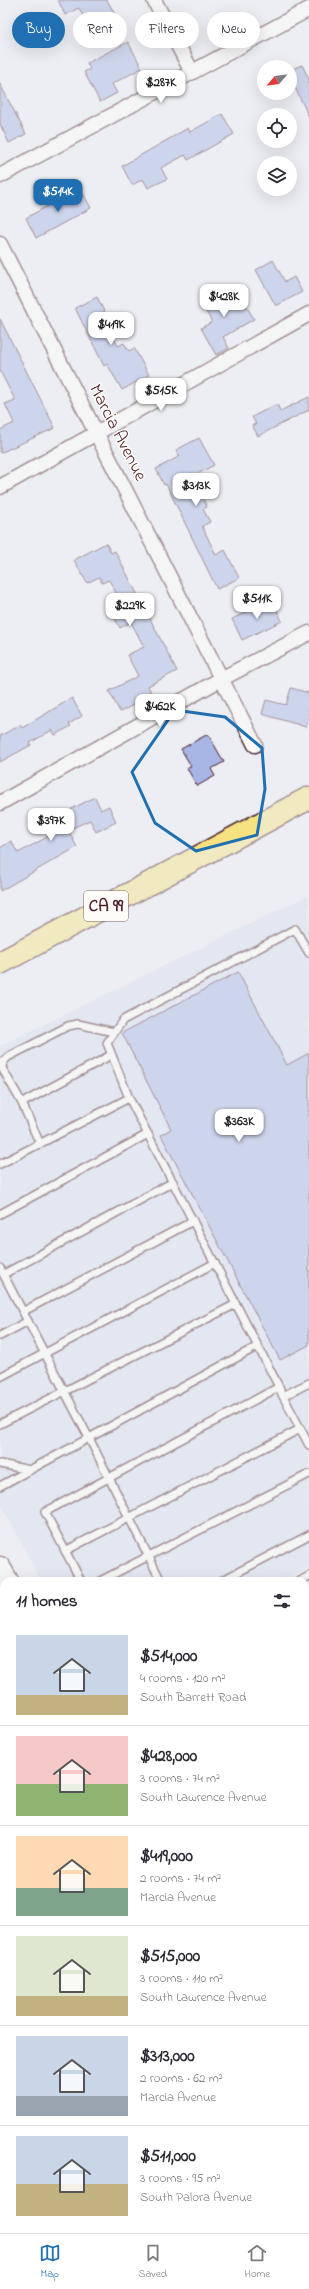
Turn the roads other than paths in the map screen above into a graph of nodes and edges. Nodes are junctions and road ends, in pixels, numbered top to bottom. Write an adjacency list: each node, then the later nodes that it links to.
1 (154, 0): 3 (street)
2 (309, 9): 3 (street)
3 (192, 72): 4 (street)
4 (0, 176)
5 (0, 244): 7 (street, Marcia Avenue)
6 (309, 314): 7 (street)
7 (96, 433): 8 (street); 10 (street, Marcia Avenue)
8 (0, 487)
9 (309, 633): 10 (street)
10 (221, 679): 11 (street, Marcia Avenue); 13 (street)
11 (255, 746)
12 (309, 798): 15 (highway, CA 99)
13 (0, 803)
14 (309, 953): 16 (lane)
15 (0, 963)
16 (114, 1032): 17 (lane); 19 (lane)
17 (111, 1055): 18 (lane); 19 (lane)
18 (129, 1098): 20 (lane); 21 (lane)
19 (22, 1103): 21 (lane)
20 (148, 1134): 23 (lane); 24 (lane)
21 (40, 1144): 22 (lane)
22 (0, 1164)
23 (173, 1182): 25 (lane); 27 (lane)
24 (0, 1214)
25 (193, 1220): 26 (lane); 29 (lane)
26 (215, 1264): 28 (lane); 33 (lane)
27 (2, 1271): 29 (lane)
28 (236, 1304): 32 (lane); 37 (lane)
29 (24, 1311): 30 (lane)
30 (28, 1321): 31 (lane); 33 (lane)
31 (0, 1336)
32 (258, 1346): 36 (lane); 41 (lane)
33 (45, 1353): 34 (lane); 37 (lane)
34 (0, 1377)
35 (309, 1383): 38 (lane)
36 (279, 1387): 38 (lane); 46 (lane)
37 (65, 1392): 39 (lane); 41 (lane)
38 (284, 1396): 40 (lane)
39 (0, 1424)
40 (300, 1429): 42 (lane); 48 (lane)
41 (89, 1438): 44 (lane); 46 (lane)
42 (309, 1445)
43 (0, 1464): 44 (lane)
44 (30, 1470): 47 (lane)
45 (309, 1474): 51 (lane)
46 (109, 1479): 48 (lane); 50 (lane)
47 (0, 1486)
48 (129, 1518): 50 (lane); 51 (lane)
49 (309, 1535): 57 (lane)
50 (65, 1551): 54 (lane)
51 (149, 1557): 55 (lane); 56 (lane)
52 (0, 1567): 53 (main road)
53 (6, 1577)
54 (79, 1577)
55 (108, 1577)
56 (159, 1577)
57 (229, 1577)

